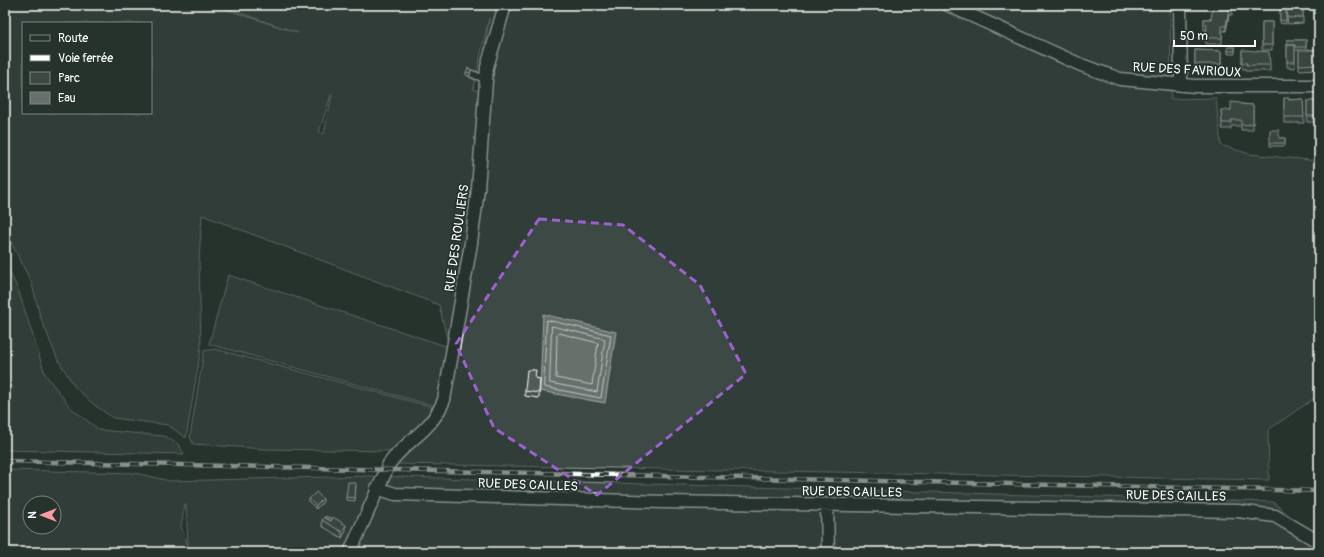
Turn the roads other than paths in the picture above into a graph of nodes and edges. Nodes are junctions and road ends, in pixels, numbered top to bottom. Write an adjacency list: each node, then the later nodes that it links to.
1 (505, 5): 5 (street, RUE DES ROULIERS)
2 (948, 5): 6 (street, RUE DES FAVRIOUX)
3 (1180, 5): 6 (street)
4 (472, 74): 5 (lane)
5 (486, 79): 8 (street, RUE DES ROULIERS)
6 (1181, 84): 7 (street, RUE DES FAVRIOUX)
7 (1319, 86)
8 (377, 488): 9 (street, RUE DES CAILLES); 11 (street, RUE DES ROULIERS)
9 (827, 505): 10 (street, RUE DES CAILLES); 12 (street)
10 (1319, 542)
11 (350, 552)
12 (828, 552)

